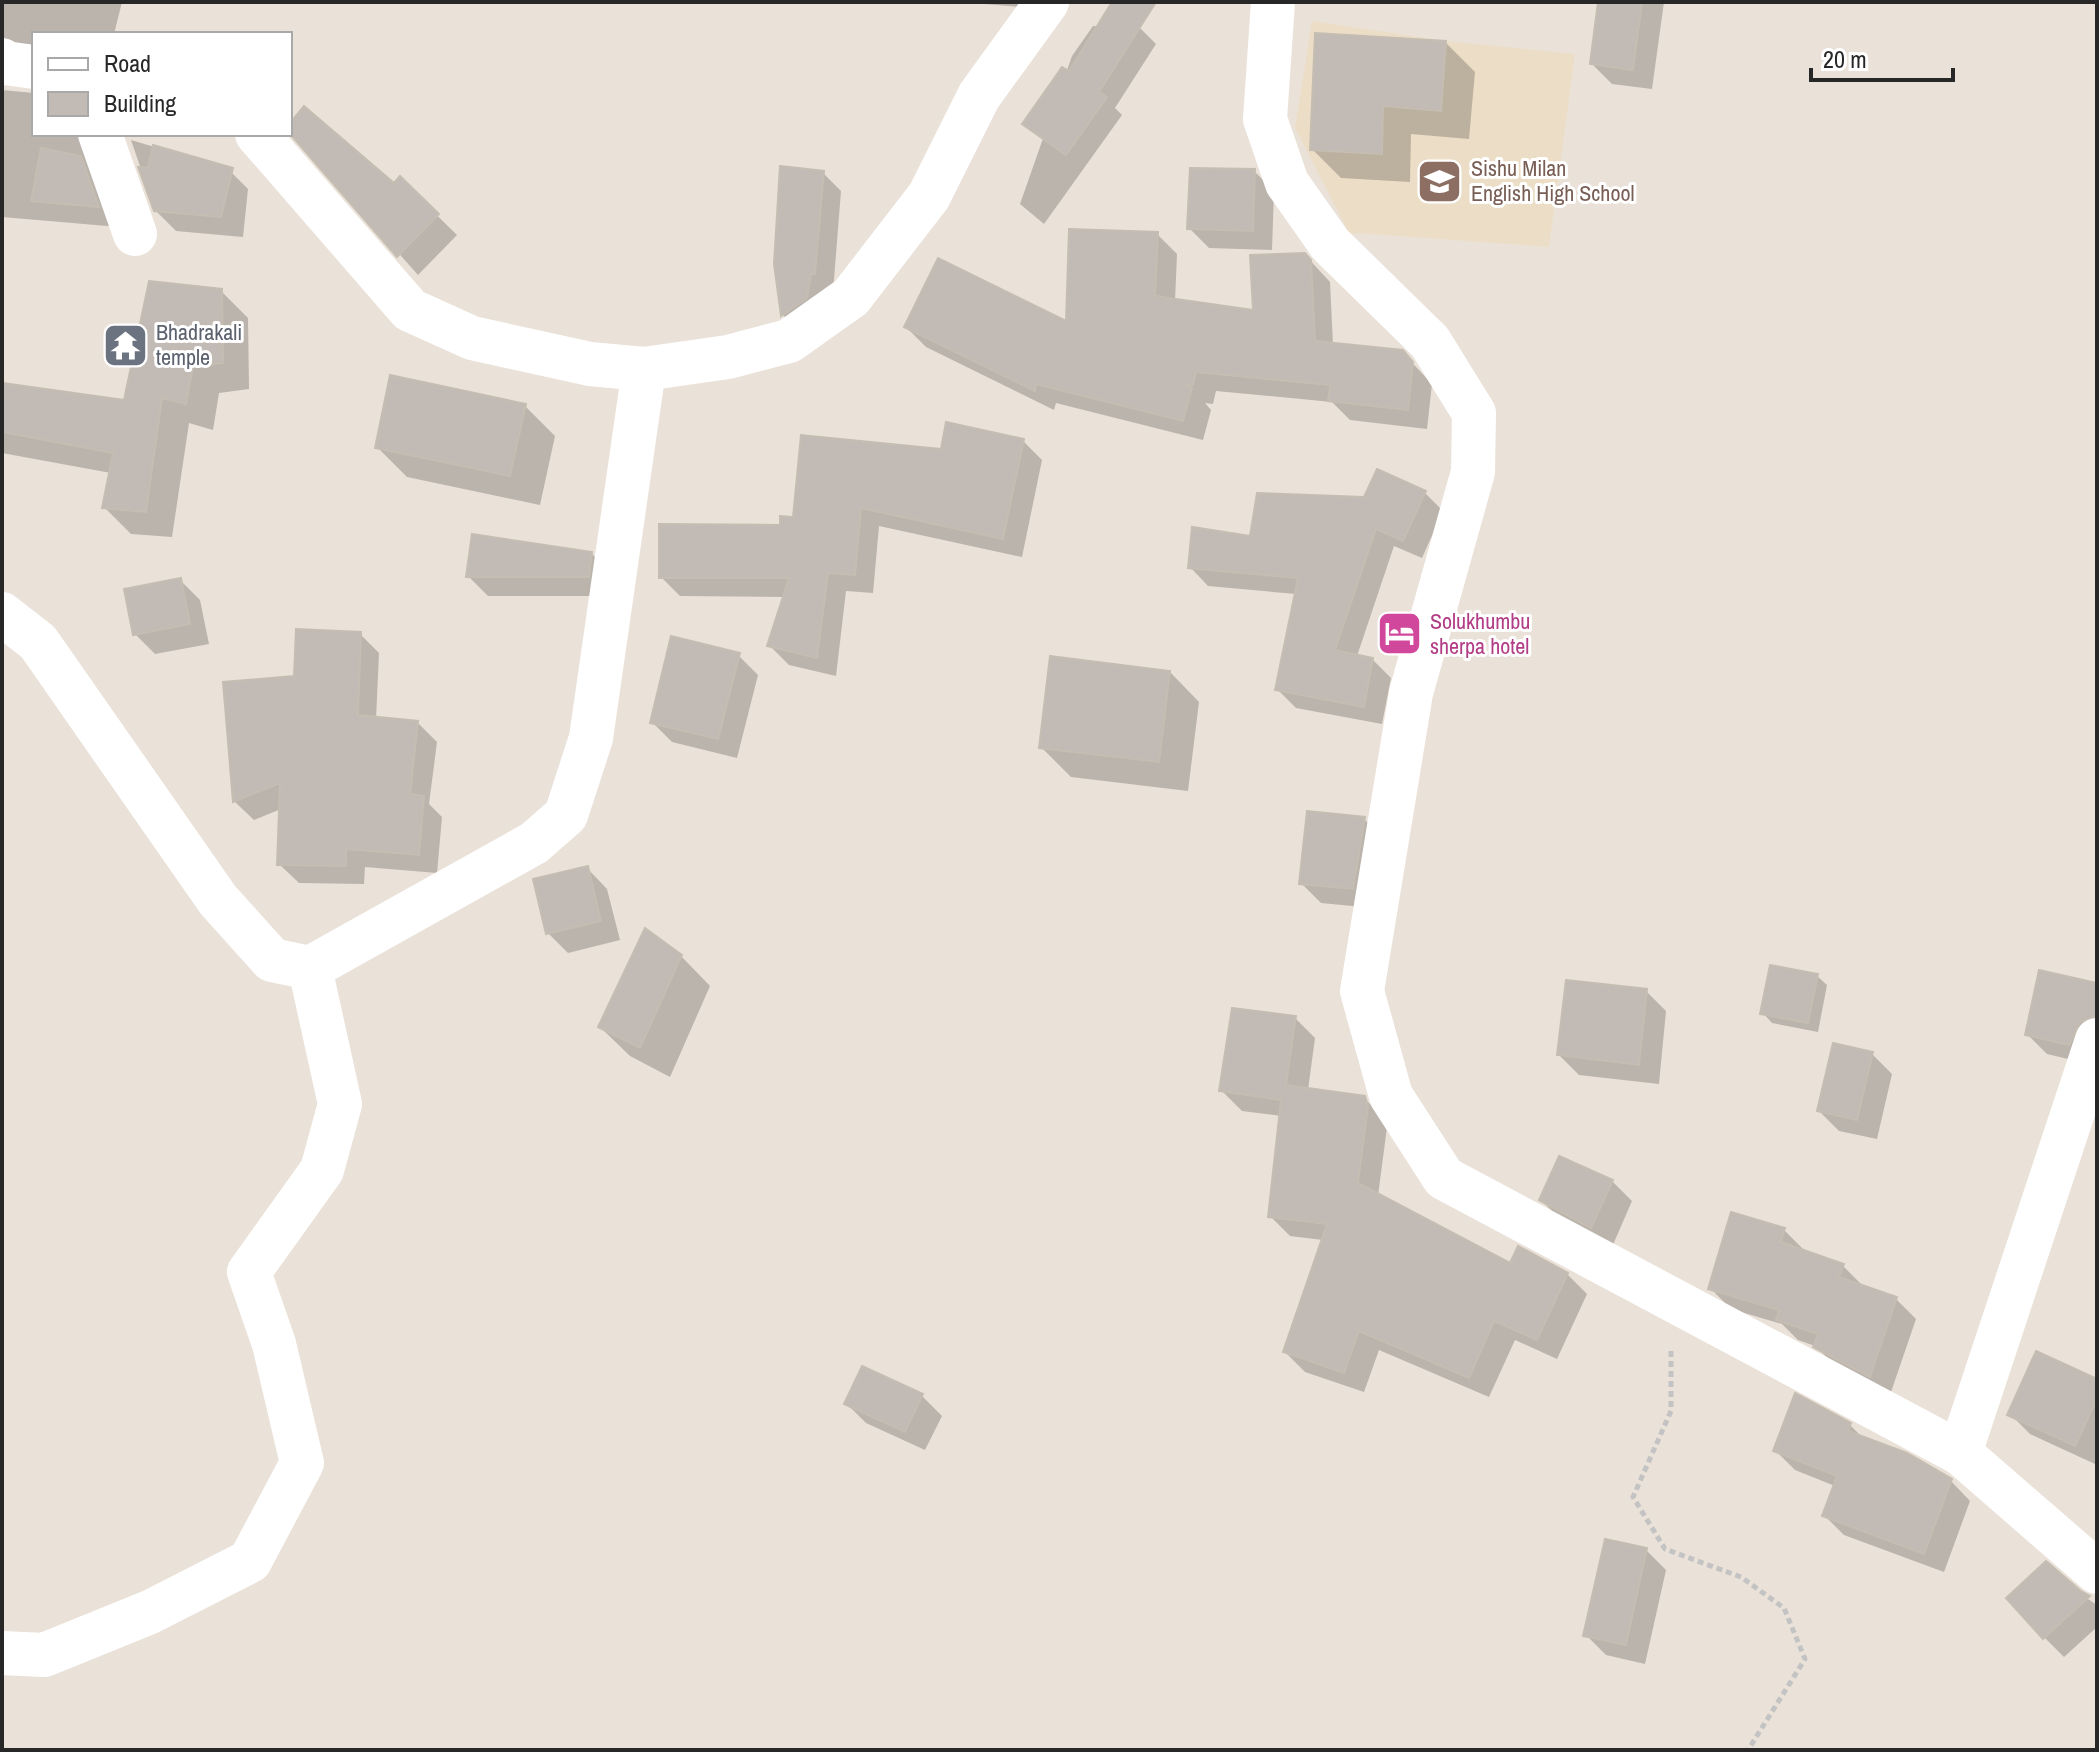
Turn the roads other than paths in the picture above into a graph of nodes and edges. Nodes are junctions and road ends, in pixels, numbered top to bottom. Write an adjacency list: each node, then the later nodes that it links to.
1 (1047, 2): 8 (street)
2 (1273, 2): 12 (street)
3 (2, 60): 4 (street)
4 (32, 67)
5 (101, 136): 7 (street)
6 (259, 136): 8 (street)
7 (135, 234)
8 (644, 369): 10 (street)
9 (2, 614): 10 (street)
10 (310, 968): 14 (street)
11 (2097, 1040): 12 (street)
12 (1960, 1453): 13 (street)
13 (2097, 1572)
14 (2, 1653)

